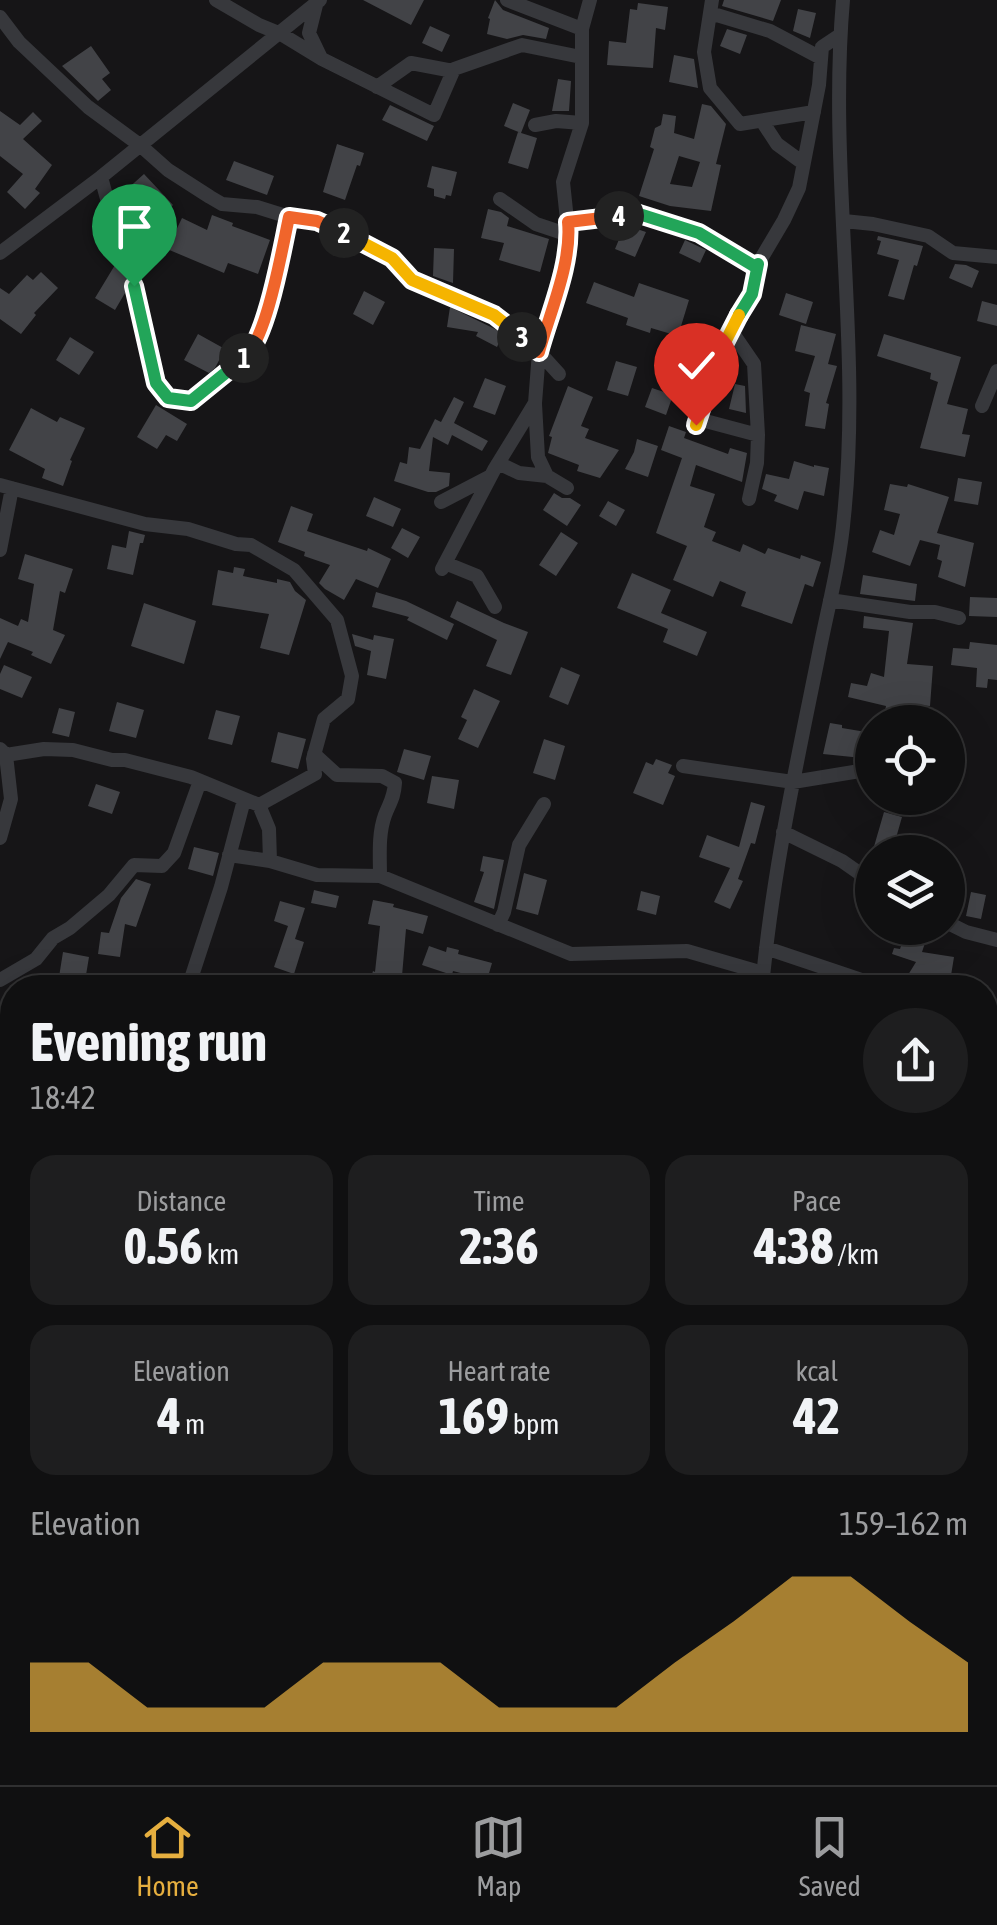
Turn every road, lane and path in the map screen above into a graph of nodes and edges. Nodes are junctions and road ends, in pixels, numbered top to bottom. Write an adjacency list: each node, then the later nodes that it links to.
1 (216, 0): 9 (street)
2 (506, 0): 8 (street)
3 (590, 0): 8 (street)
4 (843, 0): 10 (street)
5 (318, 2): 9 (street); 13 (street)
6 (711, 7): 12 (street); 17 (street)
7 (0, 17): 20 (street)
8 (582, 30): 11 (street)
9 (281, 34): 13 (street); 20 (street)
10 (840, 36): 12 (street); 25 (street)
11 (581, 57): 14 (street); 18 (street)
12 (821, 58): 16 (street)
13 (322, 59): 15 (street)
14 (453, 71): 15 (street); 15 (street)
15 (377, 87)
16 (814, 112): 17 (street); 21 (street)
17 (762, 121): 21 (street)
18 (582, 123): 19 (street); 26 (street)
19 (535, 125)
20 (141, 146): 22 (street); 24 (street)
21 (803, 163): 30 (street)
22 (101, 177): 27 (street); 28 (street)
23 (500, 198): 26 (street)
24 (289, 217): 31 (street); 33 (street)
25 (844, 222): 29 (street); 47 (street)
26 (568, 228): 30 (street); 33 (street)
27 (121, 250)
28 (0, 252)
29 (997, 257)
30 (758, 264): 32 (street)
31 (134, 286)
32 (730, 329): 38 (street); 38 (street)
33 (539, 352): 35 (street); 36 (street)
34 (997, 371): 37 (street)
35 (559, 374)
36 (534, 403): 39 (street); 40 (street)
37 (982, 406)
38 (758, 435): 44 (street)
39 (498, 463): 40 (street); 41 (street)
40 (547, 476): 43 (street)
41 (490, 477): 45 (street); 48 (street)
42 (6, 486): 46 (street); 51 (street)
43 (568, 488)
44 (749, 499)
45 (441, 502)
46 (0, 550)
47 (830, 600): 49 (street); 55 (street)
48 (495, 606)
49 (959, 618)
50 (3, 752): 54 (street); 60 (street)
51 (314, 754): 58 (street); 64 (street)
52 (682, 766): 55 (street)
53 (855, 771): 55 (street)
54 (200, 780): 56 (street); 69 (street)
55 (793, 782): 59 (street)
56 (244, 800): 58 (street); 61 (street)
57 (544, 804): 65 (street)
58 (260, 805): 62 (street)
59 (783, 832): 63 (street); 68 (street)
60 (0, 838)
61 (229, 856): 62 (street); 70 (street)
62 (270, 861): 64 (street)
63 (855, 870)
64 (380, 876): 65 (street)
65 (498, 925): 71 (street)
66 (965, 932): 67 (street)
67 (997, 940)
68 (766, 948): 72 (street); 73 (street)
69 (9, 975)
70 (192, 975)
71 (749, 975)
72 (763, 975)
73 (846, 975)

